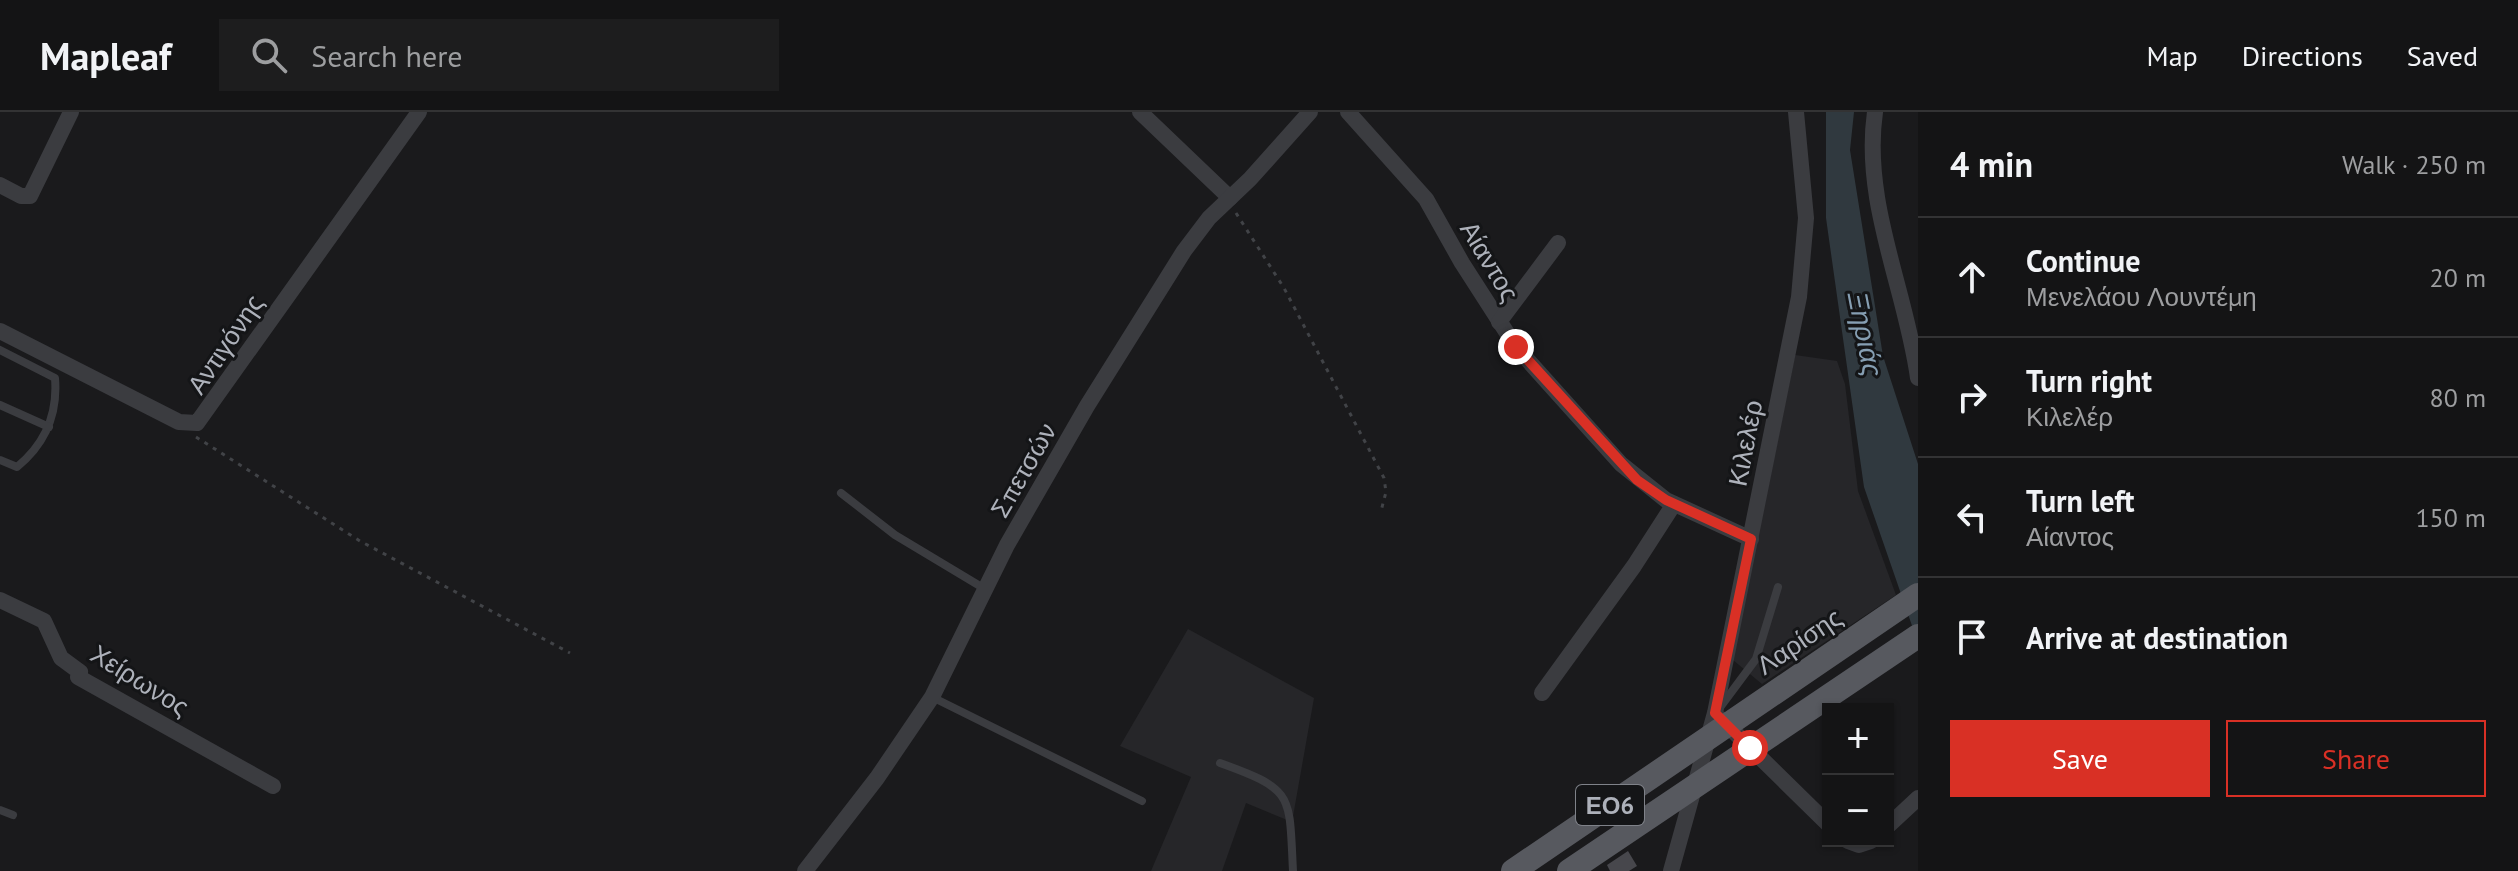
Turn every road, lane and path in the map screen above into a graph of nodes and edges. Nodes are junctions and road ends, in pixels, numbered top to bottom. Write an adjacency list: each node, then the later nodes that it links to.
1 (71, 112): 8 (street)
2 (419, 112): 16 (street, Αντιγόνης)
3 (1140, 112): 9 (street)
4 (1310, 112): 9 (street, Σπετσών)
5 (1348, 112): 11 (street, Αίαντος)
6 (1796, 112): 22 (street, Κιλελέρ)
7 (1875, 112): 14 (street)
8 (0, 185)
9 (1229, 199): 21 (path); 24 (street, Σπετσών)
10 (1558, 243): 11 (street)
11 (1499, 322): 20 (street, Αίαντος)
12 (0, 331): 16 (street, Αντιγόνης)
13 (0, 350): 17 (lane)
14 (1918, 378)
15 (0, 405): 17 (lane)
16 (190, 424): 28 (path)
17 (49, 427): 18 (lane)
18 (0, 460)
19 (841, 493): 24 (lane)
20 (1674, 504): 22 (street, Αίαντος); 29 (street)
21 (1381, 511)
22 (1751, 539): 31 (street, Κιλελέρ)
23 (1778, 587): 31 (lane)
24 (985, 589): 30 (street, Σπετσών)
25 (1918, 595): 31 (main road, Λαρίσης / ΕΟ6)
26 (0, 600): 35 (street, Χείρωνος)
27 (1908, 642): 33 (main road, ΕΟ6)
28 (570, 653)
29 (1542, 693)
30 (932, 697): 38 (lane); 43 (street, Σπετσών)
31 (1721, 719): 32 (main road, Λαρίσης / ΕΟ6); 33 (street)
32 (1707, 739): 36 (street); 45 (main road, Λαρίσης / ΕΟ6)
33 (1750, 748): 36 (main road, ΕΟ6); 41 (street)
34 (1220, 763): 44 (lane)
35 (273, 786)
36 (1693, 786): 46 (main road, ΕΟ6); 47 (street)
37 (1918, 798): 42 (street)
38 (1142, 801)
39 (0, 810): 40 (lane)
40 (13, 815)
41 (1822, 818)
42 (1894, 820)
43 (805, 871)
44 (1293, 871)
45 (1513, 871)
46 (1569, 871)
47 (1671, 871)

